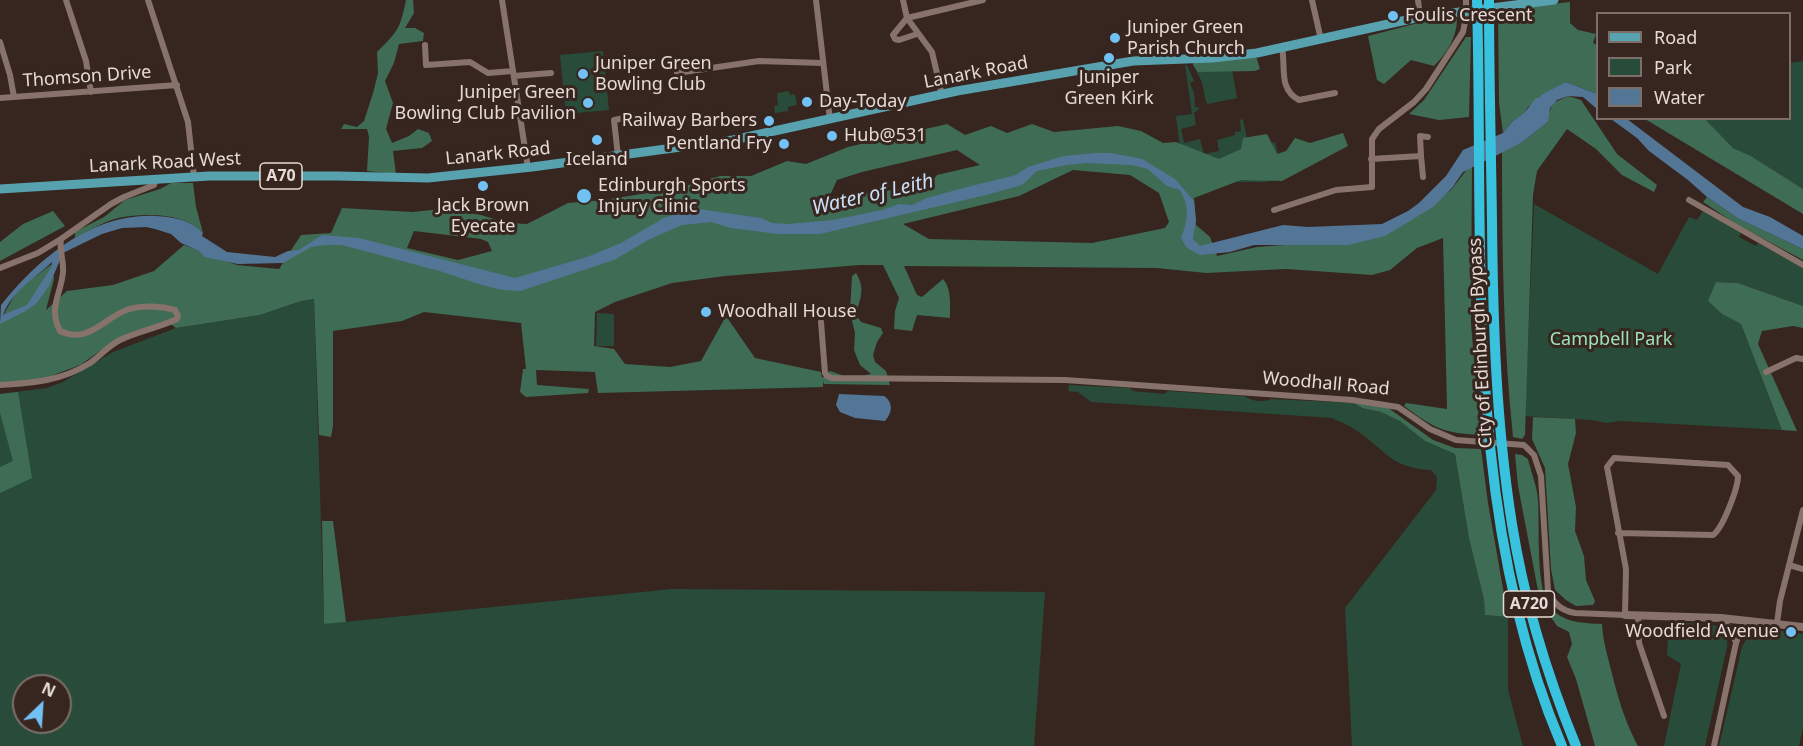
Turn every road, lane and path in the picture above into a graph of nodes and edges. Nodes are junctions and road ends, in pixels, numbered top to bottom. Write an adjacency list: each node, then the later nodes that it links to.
1 (66, 0): 27 (street)
2 (148, 0): 25 (street)
3 (502, 0): 22 (street)
4 (816, 0): 21 (street)
5 (903, 0): 14 (street)
6 (983, 0): 14 (street)
7 (1312, 0): 16 (street)
8 (1419, 0): 13 (street)
9 (1466, 0): 38 (street)
10 (1477, 0): 20 (highway, City of Edinburgh Bypass / A720)
11 (1489, 0): 20 (highway, City of Edinburgh Bypass / A720)
12 (1554, 0): 13 (main road, Lanark Road / A70)
13 (1420, 17): 16 (main road, Lanark Road / A70)
14 (907, 18): 15 (street); 15 (street)
15 (917, 34): 29 (street)
16 (1321, 40): 19 (main road, Lanark Road / A70)
17 (0, 42): 30 (street)
18 (425, 45): 22 (street)
19 (1282, 48): 29 (main road, Lanark Road / A70); 31 (street)
20 (1484, 52): 54 (highway, City of Edinburgh Bypass / A720)
21 (822, 63): 24 (street); 34 (street)
22 (514, 73): 23 (street); 39 (street)
23 (551, 73)
24 (677, 73)
25 (177, 85): 27 (street, Thomson Drive); 40 (street)
26 (1311, 89): 31 (street)
27 (91, 92): 30 (street, Thomson Drive)
28 (1335, 93): 31 (street)
29 (942, 95): 34 (main road, Lanark Road / A70)
30 (14, 97): 32 (street, Thomson Drive)
31 (1313, 97)
32 (0, 98)
33 (630, 117): 36 (street)
34 (830, 120): 36 (main road, Lanark Road / A70)
35 (1428, 137): 37 (street)
36 (618, 156): 39 (main road, Lanark Road / A70)
37 (1421, 156): 38 (street); 42 (street)
38 (1371, 159): 46 (street)
39 (528, 168): 41 (main road, Lanark Road / A70)
40 (194, 177): 41 (main road, Lanark Road West / A70); 43 (main road, Lanark Road West / A70)
41 (367, 177)
42 (1422, 177)
43 (156, 179): 44 (main road, Lanark Road West / A70); 47 (street)
44 (0, 189)
45 (1689, 200): 48 (street)
46 (1274, 210)
47 (60, 241): 49 (street); 53 (street)
48 (1803, 265)
49 (0, 268)
50 (821, 322): 59 (street, Woodhall Road)
51 (1803, 359): 52 (street)
52 (1766, 372)
53 (0, 385)
54 (1497, 456): 67 (highway, City of Edinburgh Bypass / A720); 68 (highway, City of Edinburgh Bypass / A720)
55 (1803, 510): 57 (street)
56 (1618, 533): 56 (street); 59 (street)
57 (1789, 565): 58 (street); 63 (street)
58 (1803, 569)
59 (1625, 615): 60 (street, Woodhall Road)
60 (1638, 615): 61 (street, Woodhall Road); 66 (street)
61 (1721, 618): 62 (street, Woodhall Road); 65 (street)
62 (1751, 621): 63 (street, Woodhall Road); 65 (street)
63 (1777, 623): 64 (street, Woodhall Road)
64 (1803, 627)
65 (1736, 643): 69 (street)
66 (1664, 717)
67 (1562, 746)
68 (1576, 746)
69 (1714, 746)

